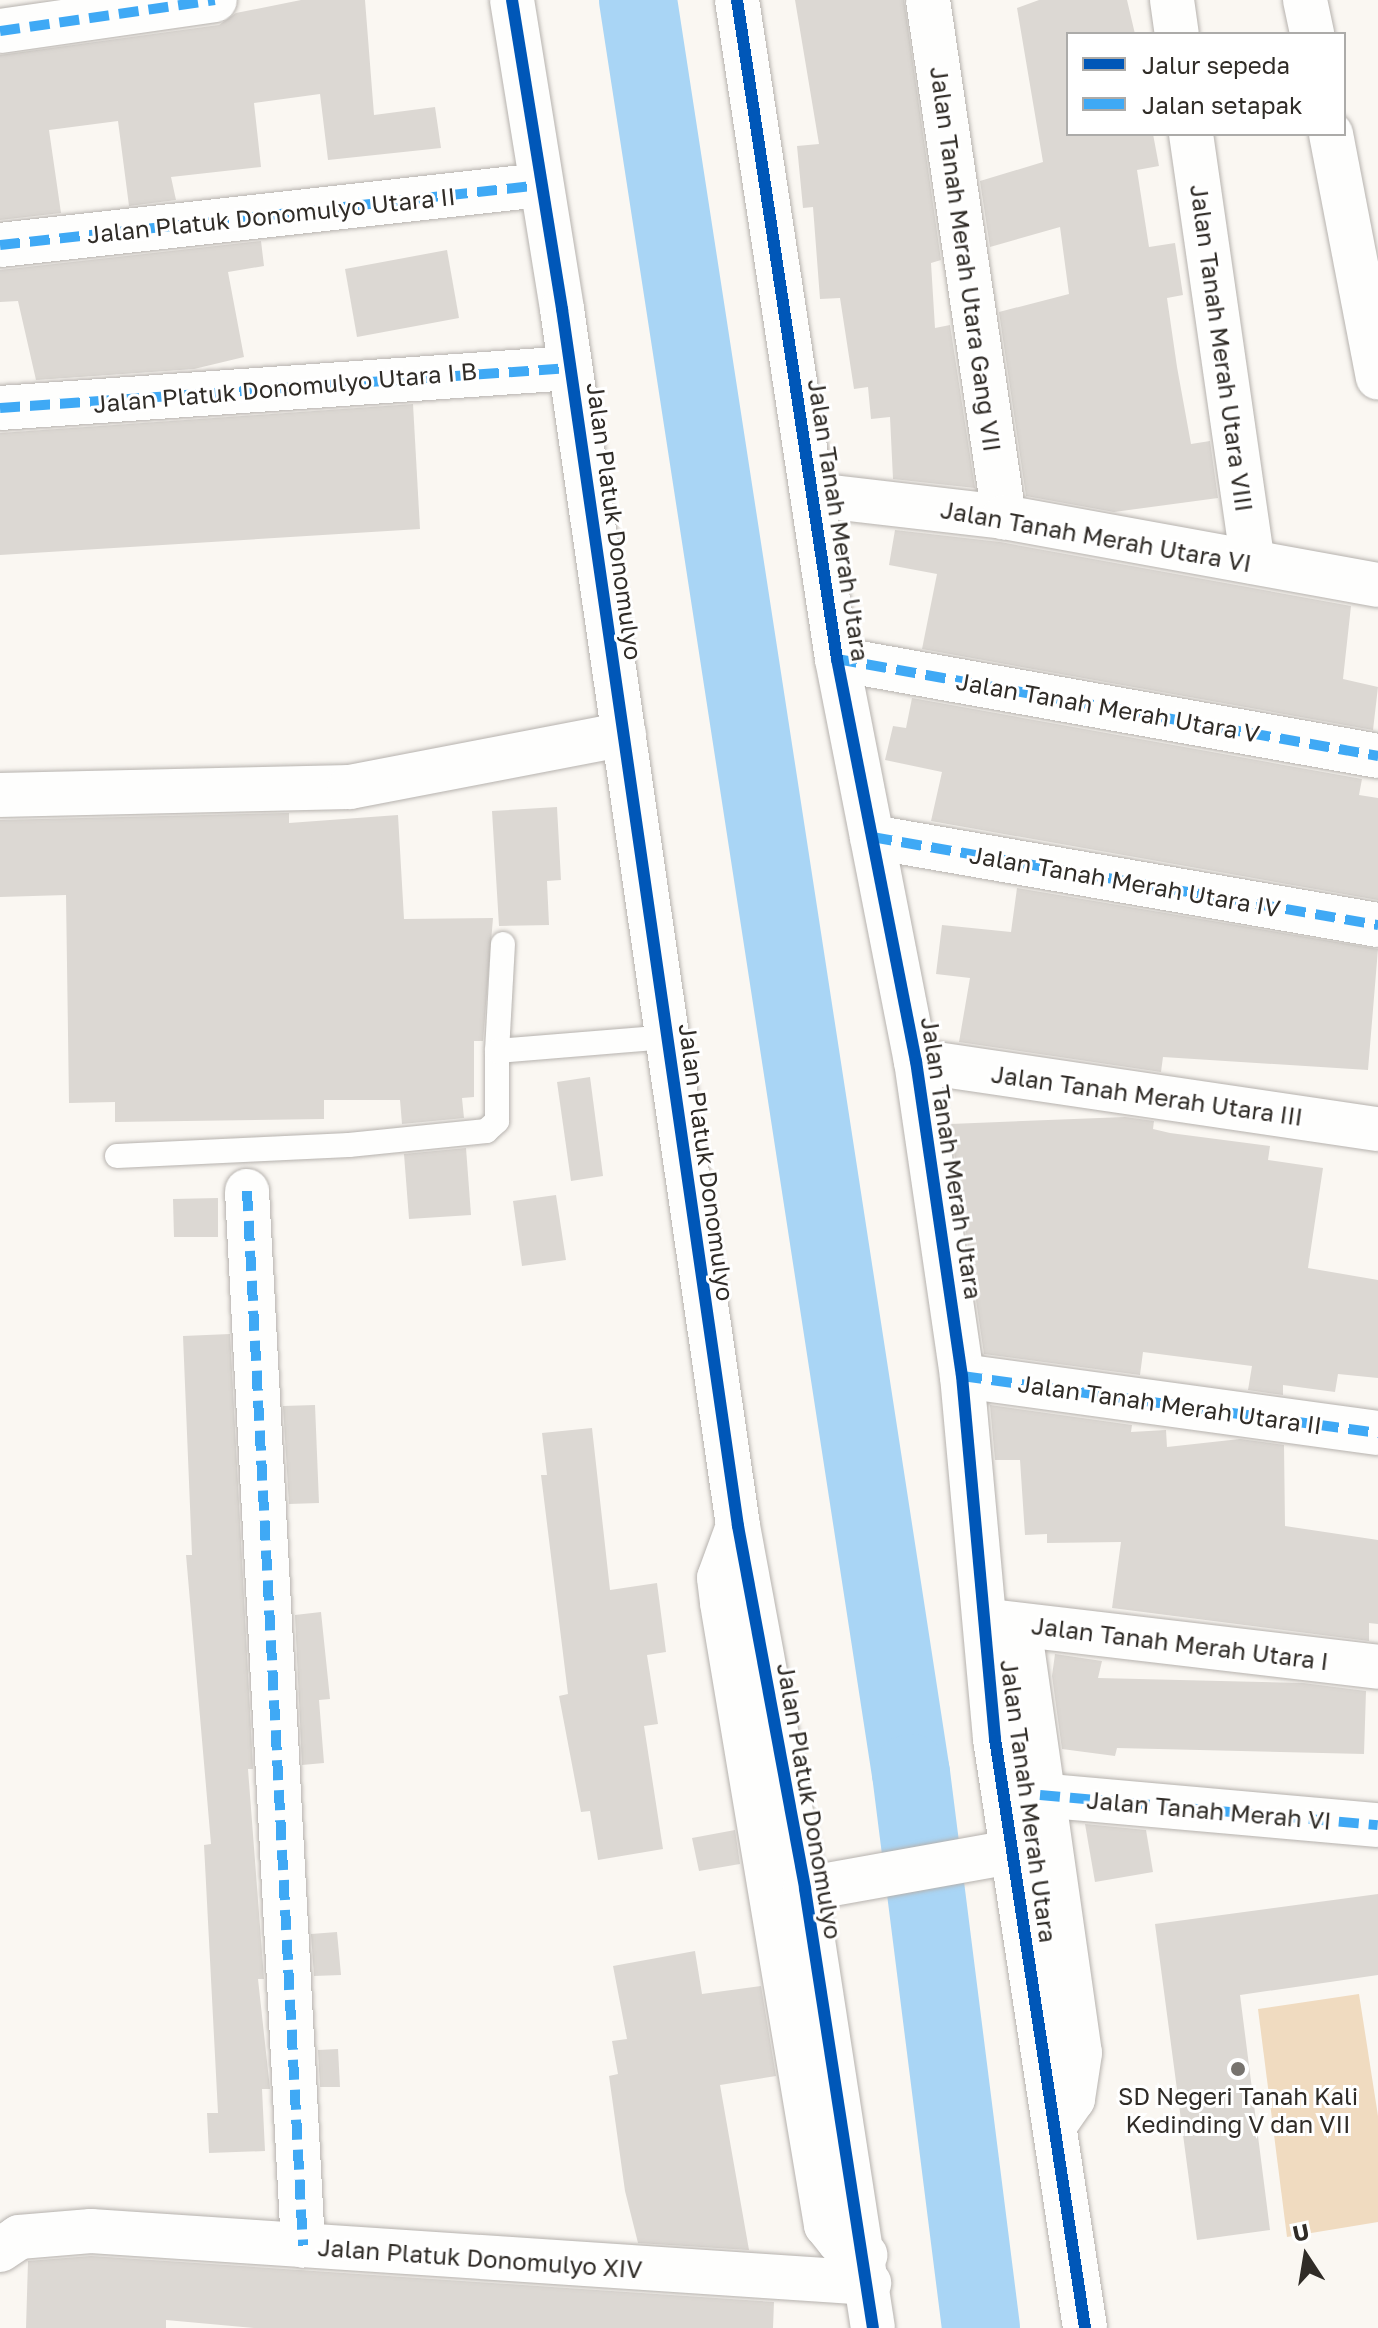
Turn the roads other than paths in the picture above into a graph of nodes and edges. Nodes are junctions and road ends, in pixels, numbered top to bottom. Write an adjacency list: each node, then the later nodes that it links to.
1 (215, 0): 7 (street)
2 (512, 0): 12 (street, Jalan Platuk Donomulyo)
3 (737, 0): 17 (street, Jalan Tanah Merah Utara)
4 (928, 0): 18 (street, Jalan Tanah Merah Utara Gang VII)
5 (1172, 0): 8 (street)
6 (1305, 0): 9 (street)
7 (0, 31)
8 (1177, 32)
9 (1312, 32)
10 (1191, 136): 19 (street, Jalan Tanah Merah Utara VIII)
11 (1331, 136): 15 (street)
12 (541, 185): 13 (street, Jalan Platuk Donomulyo Utara II); 14 (street, Jalan Platuk Donomulyo)
13 (0, 245)
14 (570, 368): 16 (street, Jalan Platuk Donomulyo Utara I B); 22 (street, Jalan Platuk Donomulyo)
15 (1378, 377)
16 (0, 408)
17 (814, 495): 18 (street, Jalan Tanah Merah Utara VI); 21 (street, Jalan Tanah Merah Utara)
18 (1004, 517): 19 (street, Jalan Tanah Merah Utara VI)
19 (1253, 562): 20 (street, Jalan Tanah Merah Utara VI)
20 (1378, 585)
21 (837, 659): 23 (street, Jalan Tanah Merah Utara V); 25 (street, Jalan Tanah Merah Utara)
22 (624, 734): 24 (street); 28 (street, Jalan Platuk Donomulyo)
23 (1378, 756)
24 (0, 795)
25 (872, 837): 26 (street, Jalan Tanah Merah Utara IV); 30 (street, Jalan Tanah Merah Utara)
26 (1378, 925)
27 (503, 944): 29 (lane)
28 (666, 1037): 29 (lane); 36 (street, Jalan Platuk Donomulyo)
29 (497, 1051): 32 (lane)
30 (916, 1061): 31 (street, Jalan Tanah Merah Utara III); 34 (street, Jalan Tanah Merah Utara)
31 (1378, 1129)
32 (117, 1156)
33 (247, 1191): 44 (street)
34 (962, 1376): 35 (street, Jalan Tanah Merah Utara II); 37 (street, Jalan Tanah Merah Utara)
35 (1378, 1433)
36 (738, 1526): 42 (street, Jalan Platuk Donomulyo); 46 (street)
37 (1000, 1622): 38 (street, Jalan Tanah Merah Utara I); 39 (street); 41 (street, Jalan Tanah Merah Utara)
38 (1378, 1667)
39 (1040, 1795): 40 (street, Jalan Tanah Merah VI); 43 (street)
40 (1378, 1825)
41 (996, 1855): 42 (street); 43 (street, Jalan Tanah Merah Utara)
42 (821, 1886): 46 (street, Jalan Platuk Donomulyo)
43 (1055, 2125): 48 (street, Jalan Tanah Merah Utara)
44 (303, 2246): 45 (street, Jalan Platuk Donomulyo XIV); 46 (street, Jalan Platuk Donomulyo XIV)
45 (0, 2250)
46 (867, 2269): 47 (street, Jalan Platuk Donomulyo)
47 (873, 2328)
48 (1085, 2328)

